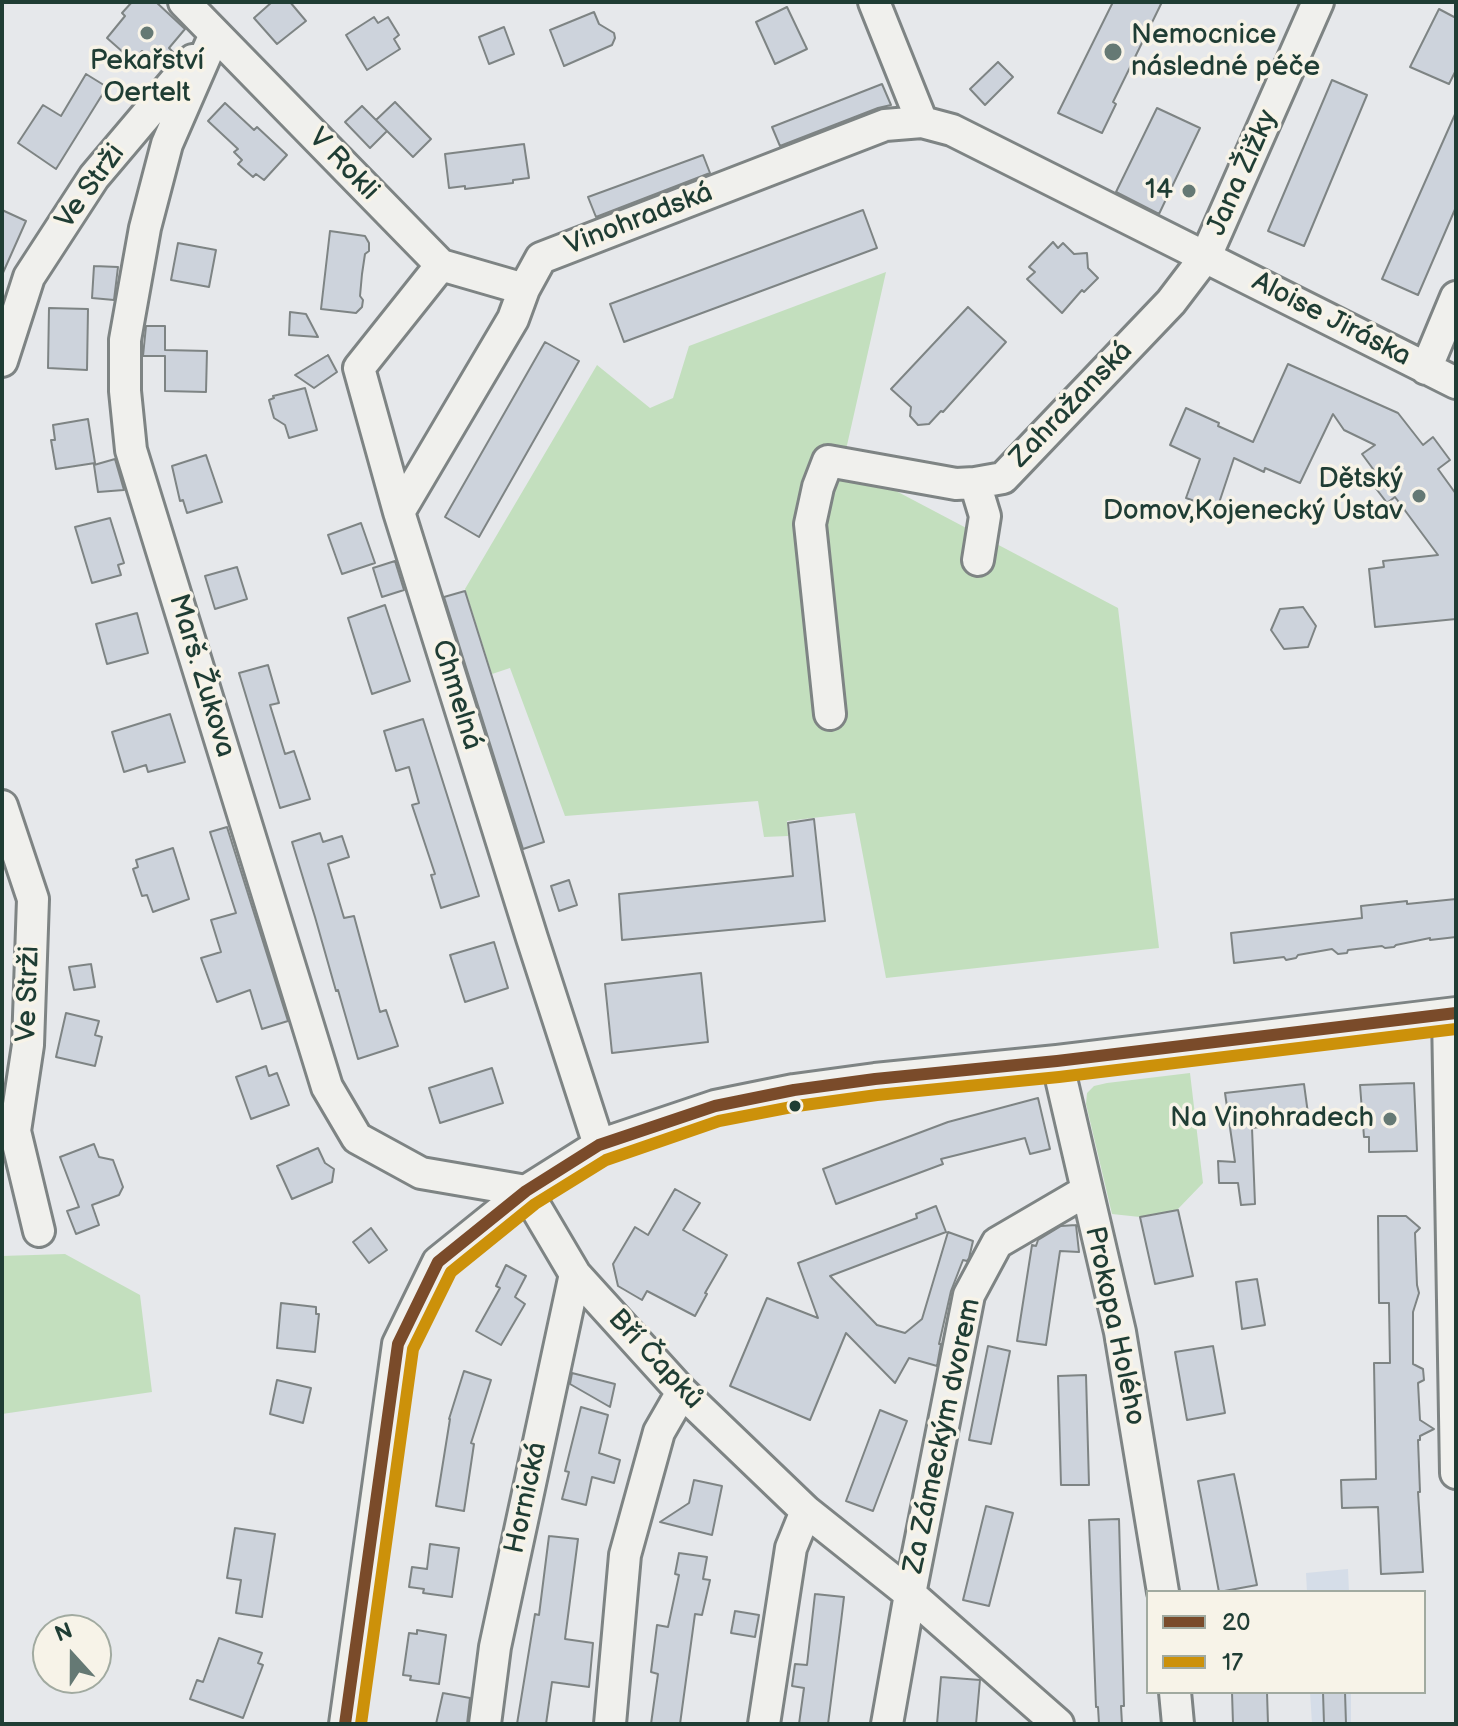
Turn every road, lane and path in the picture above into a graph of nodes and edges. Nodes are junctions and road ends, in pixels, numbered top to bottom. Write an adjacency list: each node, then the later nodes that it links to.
1 (184, 2): 4 (street, V Rokli)
2 (874, 2): 5 (street)
3 (1318, 2): 6 (street, Jana Žižky)
4 (215, 34): 7 (street, V Rokli); 10 (street, Ve Strži); 21 (street, Marš. Žukova)
5 (922, 122): 6 (street, Vinohradská); 8 (street, Vinohradská)
6 (1206, 256): 11 (street, Aloise Jiráska); 13 (street, Zahražanská)
7 (441, 265): 8 (street, V Rokli); 14 (street, Chmelná)
8 (524, 289): 14 (street, Vinohradská)
9 (1456, 297): 11 (street)
10 (2, 361)
11 (1426, 369): 12 (street, Aloise Jiráska)
12 (1456, 383)
13 (975, 483): 15 (street); 16 (street, Zahražanská)
14 (399, 512): 20 (street, Chmelná)
15 (978, 560)
16 (830, 714)
17 (2, 806): 23 (street, Ve Strži)
18 (1452, 1014): 19 (street); 26 (street)
19 (1057, 1061): 20 (street); 22 (street, Prokopa Holého)
20 (599, 1145): 21 (street)
21 (526, 1191): 24 (street, Bří Čapků); 31 (street)
22 (1086, 1191): 28 (street, Prokopa Holého); 29 (street, Za Zámeckým dvorem)
23 (39, 1231)
24 (575, 1274): 25 (street, Bří Čapků); 32 (street, Hornická)
25 (682, 1392): 27 (street, Bří Čapků); 33 (street)
26 (1456, 1473)
27 (806, 1511): 29 (street, Bří Čapků); 34 (street)
28 (1163, 1590)
29 (910, 1594): 35 (street, Za Zámeckým dvorem); 36 (street, Bří Čapků)
30 (1175, 1694): 37 (street)
31 (345, 1724)
32 (485, 1724)
33 (610, 1724)
34 (764, 1724)
35 (887, 1724)
36 (1058, 1724)
37 (1178, 1724)

